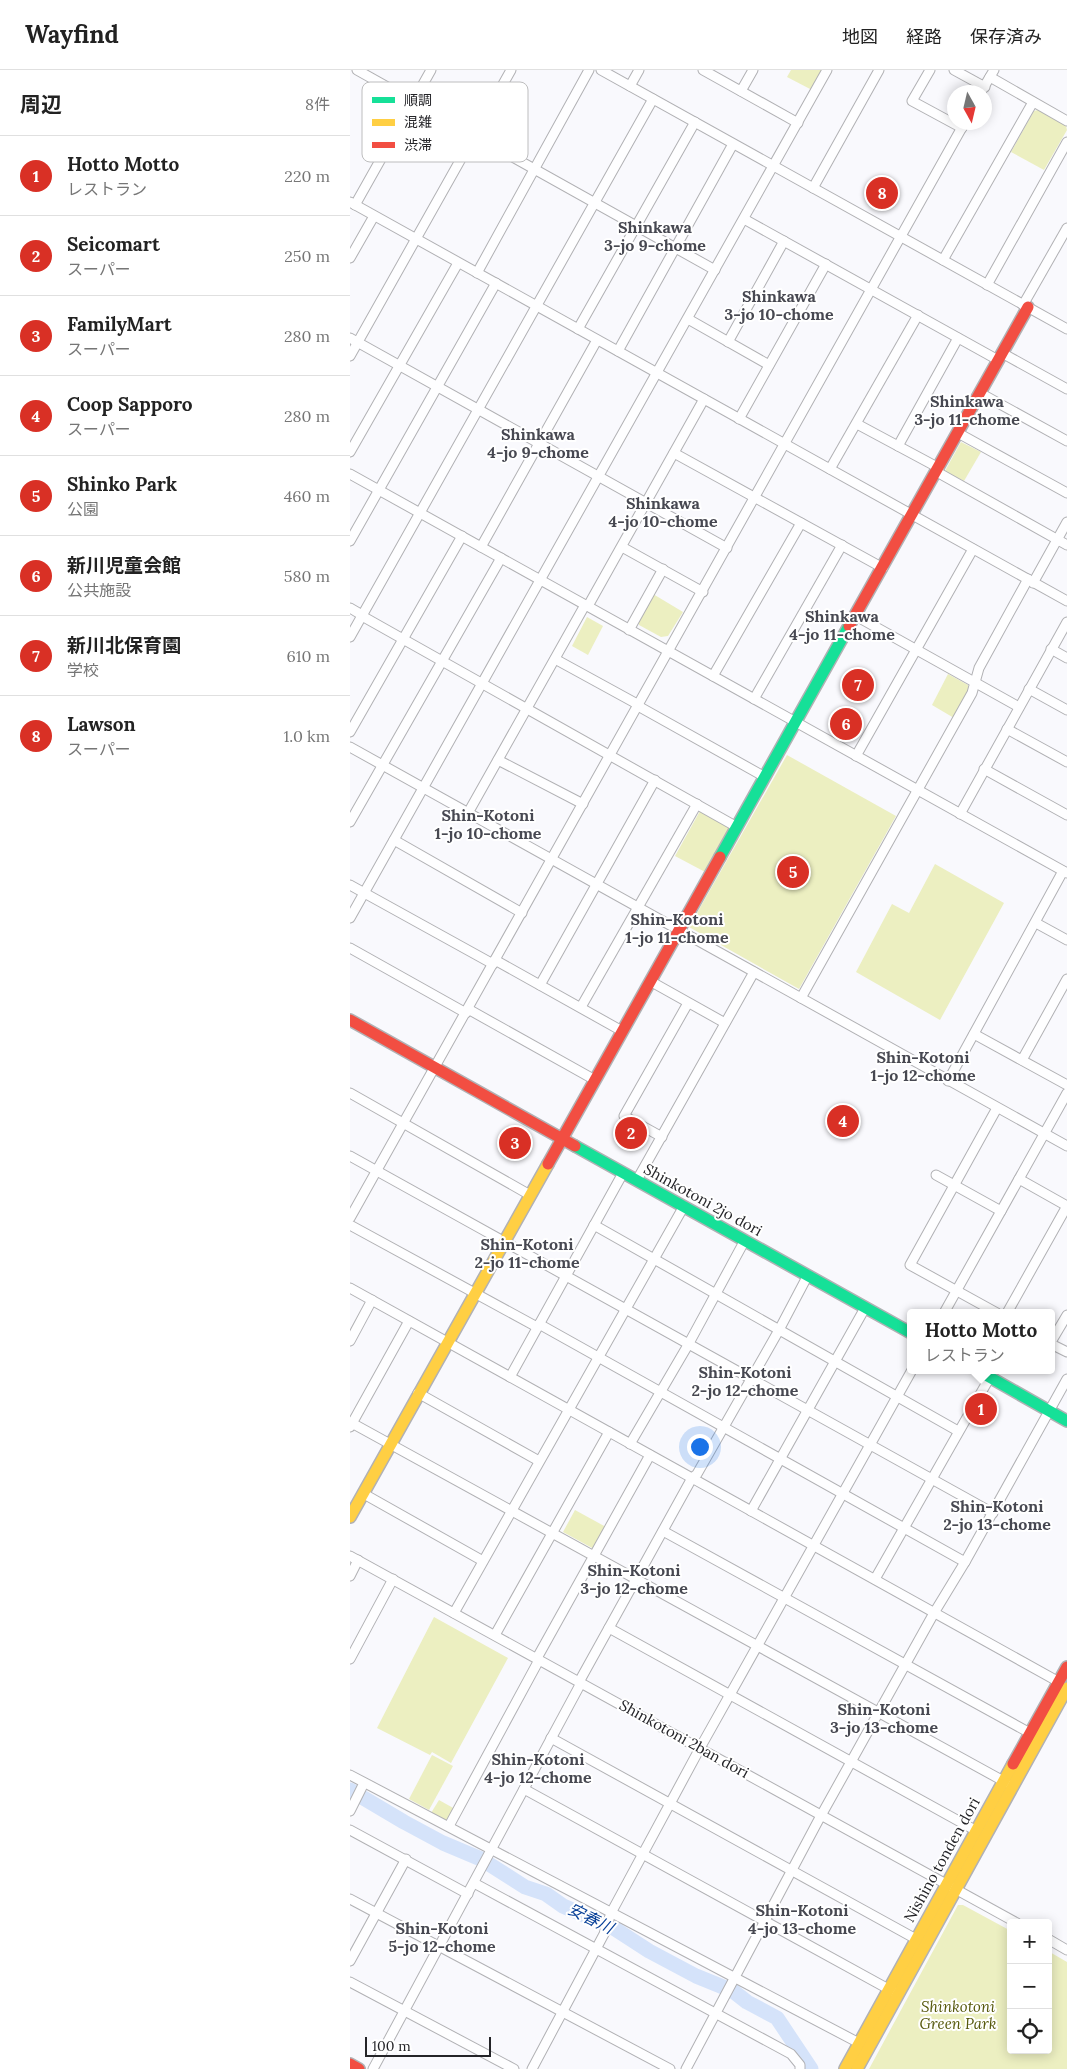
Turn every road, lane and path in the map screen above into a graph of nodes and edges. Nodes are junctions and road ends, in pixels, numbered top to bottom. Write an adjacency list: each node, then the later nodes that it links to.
1 (357, 70): 14 (street)
2 (431, 70): 15 (street)
3 (510, 70): 16 (street)
4 (589, 70): 34 (street)
5 (601, 70): 19 (street)
6 (639, 70): 19 (street)
7 (703, 70): 20 (street)
8 (753, 70): 20 (street)
9 (827, 70): 26 (street)
10 (879, 70): 35 (street)
11 (930, 70): 23 (street)
12 (954, 70): 17 (street)
13 (992, 74): 18 (street); 22 (street)
14 (378, 82)
15 (424, 82)
16 (503, 82)
17 (976, 85)
18 (986, 85)
19 (630, 86): 21 (street)
20 (741, 91): 26 (street)
21 (652, 99): 25 (street); 36 (street)
22 (1033, 102): 24 (street); 47 (street)
23 (947, 117)
24 (1067, 121)
25 (695, 122): 29 (street); 40 (street)
26 (798, 122): 33 (street)
27 (960, 130): 42 (street)
28 (1067, 142): 53 (street)
29 (733, 144): 33 (street); 45 (street)
30 (378, 162): 37 (street)
31 (459, 162): 43 (street)
32 (521, 162): 34 (street)
33 (774, 166): 35 (street); 39 (street)
34 (535, 170): 36 (street); 51 (street)
35 (813, 188): 42 (street)
36 (594, 202): 40 (street); 55 (street)
37 (353, 204): 38 (street)
38 (374, 216): 43 (street); 46 (street)
39 (744, 219): 44 (street); 50 (street)
40 (637, 226): 45 (street); 60 (street)
41 (1067, 228): 56 (street)
42 (901, 236): 47 (street); 54 (street)
43 (416, 239): 48 (street); 62 (street)
44 (784, 241): 49 (street); 64 (street)
45 (676, 248): 50 (street); 65 (street)
46 (350, 258)
47 (943, 260): 53 (street)
48 (458, 263): 51 (street); 69 (street)
49 (826, 264): 54 (street); 68 (street)
50 (715, 270): 58 (street)
51 (477, 273): 52 (street)
52 (496, 284): 55 (street); 71 (street)
53 (987, 285): 56 (street)
54 (871, 290): 57 (street); 81 (street)
55 (536, 306): 60 (street); 75 (street)
56 (1026, 306): 59 (street); 67 (street)
57 (918, 315): 61 (street); 77 (street)
58 (688, 319): 64 (street); 70 (street)
59 (1066, 327)
60 (578, 329): 63 (street)
61 (958, 338): 67 (street); 82 (street)
62 (354, 340): 66 (street); 69 (street)
63 (597, 340): 65 (street); 80 (street)
64 (728, 342): 68 (street)
65 (618, 351): 70 (street)
66 (350, 356)
67 (1000, 357): 72 (street); 73 (street)
68 (769, 365): 76 (street)
69 (399, 366): 71 (street); 83 (street)
70 (658, 373): 74 (street); 88 (street)
71 (437, 387): 75 (street); 89 (street)
72 (1067, 388)
73 (980, 393): 78 (street); 79 (street)
74 (704, 399): 76 (street); 84 (street)
75 (478, 410): 80 (street); 93 (street)
76 (739, 418): 81 (street)
77 (857, 424): 82 (street); 85 (street)
78 (958, 433): 86 (street); 90 (street)
79 (1067, 441)
80 (539, 444): 88 (street); 103 (street)
81 (785, 444): 85 (street); 91 (street)
82 (898, 446): 86 (street)
83 (350, 452)
84 (674, 453): 91 (street); 92 (street)
85 (830, 469): 94 (street)
86 (938, 470): 94 (street); 98 (street)
87 (350, 474): 89 (street)
88 (600, 477): 92 (street); 109 (street)
89 (379, 490): 93 (street); 99 (street)
90 (1067, 492)
91 (756, 497): 96 (street); 104 (street)
92 (646, 503): 102 (street); 104 (street)
93 (420, 513): 97 (street); 115 (street)
94 (912, 515): 105 (street); 107 (street)
95 (1067, 522): 98 (street)
96 (801, 523): 100 (street); 127 (street)
97 (462, 536): 103 (street); 120 (street)
98 (1058, 539): 101 (street); 110 (street)
99 (350, 541)
100 (842, 545): 107 (street); 131 (street)
101 (1067, 545)
102 (622, 546): 108 (street); 113 (street)
103 (481, 547): 106 (street)
104 (727, 548): 111 (street)
105 (973, 549): 110 (street); 121 (street)
106 (501, 558): 109 (street); 126 (street)
107 (883, 568): 116 (street)
108 (663, 569): 111 (street); 118 (street)
109 (541, 580): 113 (street); 129 (street)
110 (1030, 581): 112 (street); 128 (street)
111 (703, 592): 123 (street)
112 (1067, 601)
113 (586, 606): 118 (street); 125 (street)
114 (350, 608): 115 (street)
115 (362, 616): 119 (street); 120 (street)
116 (856, 616): 121 (street); 136 (street)
117 (1067, 622): 122 (street)
118 (628, 630): 123 (street)
119 (350, 637)
120 (403, 640): 126 (street); 138 (street)
121 (917, 650): 128 (street); 141 (street)
122 (1051, 650): 124 (street); 130 (street)
123 (669, 652): 127 (street); 132 (street)
124 (1067, 658)
125 (555, 659): 132 (street); 134 (street)
126 (442, 662): 129 (street); 144 (street)
127 (713, 676): 131 (street)
128 (975, 683): 133 (street); 149 (street)
129 (483, 684): 134 (street); 148 (street)
130 (1029, 689): 133 (street); 135 (street)
131 (754, 699): 136 (street)
132 (638, 706): 140 (street); 146 (street)
133 (1019, 707): 137 (street)
134 (527, 710): 140 (street); 142 (street)
135 (1067, 710)
136 (796, 722): 141 (street); 146 (street)
137 (1007, 729): 143 (street); 145 (street)
138 (350, 732)
139 (350, 747): 144 (street)
140 (610, 755): 147 (street); 150 (street)
141 (856, 756): 149 (street)
142 (498, 760): 150 (street); 152 (street)
143 (1067, 762)
144 (382, 765): 148 (street); 155 (street)
145 (984, 769): 153 (street); 154 (street)
146 (765, 777): 156 (street)
147 (655, 780): 151 (street); 161 (street)
148 (424, 788): 152 (street); 157 (street)
149 (918, 790): 153 (street); 175 (street)
150 (583, 804): 158 (street)
151 (697, 804): 156 (street); 163 (street)
152 (468, 813): 158 (street)
153 (960, 814): 159 (street)
154 (1067, 815)
155 (350, 822)
156 (738, 827): 167 (street)
157 (394, 840): 162 (street); 164 (street)
158 (552, 859): 161 (street); 164 (street)
159 (1065, 872): 166 (street)
160 (350, 885): 162 (street)
161 (596, 885): 163 (street); 174 (street)
162 (364, 893): 165 (street); 170 (street)
163 (638, 908): 167 (street); 177 (street)
164 (522, 913): 170 (street)
165 (350, 918)
166 (1036, 923): 168 (street); 182 (street)
167 (679, 931): 171 (street); 173 (street)
168 (1067, 940)
169 (350, 948): 178 (street)
170 (494, 962): 174 (street); 178 (street)
171 (754, 972): 175 (street); 180 (street)
172 (1067, 979): 183 (street)
173 (650, 981): 176 (street); 181 (street)
174 (540, 985): 177 (street)
175 (801, 998): 186 (street)
176 (688, 1003): 180 (street); 193 (street)
177 (581, 1007): 181 (street)
178 (467, 1011): 184 (street); 185 (street)
179 (350, 1020): 184 (street, Shinkotoni 2jo dori)
180 (725, 1023): 193 (street)
181 (622, 1031): 185 (street)
182 (974, 1034): 183 (street); 186 (street)
183 (1022, 1060): 187 (street)
184 (435, 1068): 191 (street); 194 (street, Shinkotoni 2jo dori)
185 (595, 1080): 194 (street)
186 (948, 1081): 190 (street)
187 (1067, 1085)
188 (350, 1093): 191 (street)
189 (1067, 1093): 192 (street)
190 (998, 1108): 192 (street); 202 (street)
191 (404, 1122): 197 (street); 203 (street)
192 (1044, 1134): 195 (street); 200 (street)
193 (662, 1136): 201 (street)
194 (562, 1138): 198 (street, Shinkotoni 2jo dori); 203 (street)
195 (1067, 1146)
196 (350, 1156): 197 (street)
197 (377, 1171): 207 (street); 211 (street)
198 (623, 1172): 201 (street, Shinkotoni 2jo dori); 209 (street)
199 (936, 1175): 202 (street)
200 (1019, 1179): 205 (street); 206 (street)
201 (637, 1180): 204 (street, Shinkotoni 2jo dori)
202 (955, 1186): 206 (street); 216 (street)
203 (530, 1195): 211 (street)
204 (684, 1206): 210 (street, Shinkotoni 2jo dori); 212 (street)
205 (1067, 1206): 224 (street)
206 (1001, 1211): 216 (street)
207 (350, 1218)
208 (350, 1225): 217 (street)
209 (594, 1225): 212 (street); 214 (street)
210 (745, 1240): 213 (street, Shinkotoni 2jo dori); 218 (street)
211 (505, 1243): 214 (street); 217 (street)
212 (654, 1259): 218 (street); 221 (street)
213 (808, 1275): 220 (street, Shinkotoni 2jo dori); 228 (street)
214 (565, 1276): 221 (street); 227 (street)
215 (350, 1288): 219 (street)
216 (956, 1291): 222 (street); 223 (street)
217 (476, 1293): 227 (street); 232 (street)
218 (715, 1294): 228 (street); 233 (street)
219 (372, 1300): 226 (street); 231 (street)
220 (865, 1308): 229 (street, Shinkotoni 2jo dori); 237 (street)
221 (626, 1309): 233 (street); 236 (street)
222 (946, 1309)
223 (989, 1309)
224 (1009, 1309)
225 (1067, 1315): 230 (street)
226 (408, 1321): 232 (street); 251 (street)
227 (538, 1325): 236 (street); 240 (street)
228 (779, 1330): 237 (street); 243 (street)
229 (907, 1331)
230 (1055, 1336)
231 (350, 1341)
232 (447, 1342): 240 (street); 245 (street)
233 (688, 1345): 243 (street); 244 (street)
234 (1055, 1345): 235 (street)
235 (1067, 1352)
236 (599, 1358): 244 (street); 247 (street)
237 (836, 1362): 246 (street); 249 (street)
238 (910, 1374): 246 (street)
239 (984, 1374): 241 (street)
240 (510, 1377): 247 (street)
241 (990, 1377): 248 (street); 253 (street)
242 (1067, 1378): 248 (street)
243 (751, 1379): 249 (street); 252 (street)
244 (661, 1392): 252 (street); 256 (street)
245 (418, 1393): 255 (street); 260 (street)
246 (898, 1396): 253 (street); 257 (street)
247 (569, 1410): 254 (street); 260 (street)
248 (1049, 1410): 250 (street); 267 (street)
249 (808, 1411): 257 (street); 259 (street)
250 (1067, 1421)
251 (351, 1424): 255 (street)
252 (724, 1427): 259 (street); 261 (street)
253 (958, 1430): 262 (street)
254 (609, 1432): 256 (street); 271 (street)
255 (391, 1444): 264 (street); 265 (street)
256 (630, 1444): 258 (street)
257 (870, 1445): 262 (street); 263 (street)
258 (650, 1455): 261 (street); 273 (street)
259 (782, 1459): 263 (street); 266 (street)
260 (539, 1461): 265 (street)
261 (692, 1478): 266 (street); 270 (street)
262 (932, 1479): 267 (street); 269 (street)
263 (843, 1493): 269 (street); 272 (street)
264 (364, 1494): 268 (street); 275 (street)
265 (511, 1511): 271 (street); 275 (street)
266 (751, 1511): 272 (street)
267 (992, 1513): 276 (street)
268 (350, 1517)
269 (904, 1527): 276 (street); 280 (street)
270 (663, 1531): 279 (street); 281 (street)
271 (553, 1534): 273 (street); 285 (street)
272 (814, 1545): 280 (street); 281 (street)
273 (594, 1556): 279 (street); 288 (street)
274 (354, 1558): 277 (street); 278 (street, Shinkotoni 2ban dori)
275 (483, 1561): 283 (street)
276 (965, 1562): 282 (street)
277 (350, 1576)
278 (393, 1579): 283 (street, Shinkotoni 2ban dori); 287 (street)
279 (636, 1579): 284 (street); 286 (street)
280 (875, 1580): 282 (street)
281 (784, 1598): 286 (street); 289 (street)
282 (934, 1612): 289 (street); 292 (street)
283 (454, 1613): 285 (street, Shinkotoni 2ban dori)
284 (609, 1628): 291 (street); 293 (street)
285 (495, 1635): 288 (street, Shinkotoni 2ban dori)
286 (757, 1646): 293 (street); 294 (street)
287 (350, 1659)
288 (538, 1659): 291 (street, Shinkotoni 2ban dori); 305 (street)
289 (906, 1665): 294 (street); 295 (street)
290 (1067, 1667): 292 (street, Nishino tonden dori)
291 (580, 1682): 296 (street); 297 (street, Shinkotoni 2ban dori)
292 (1063, 1685): 295 (street, Nishino tonden dori); 300 (street, Nishino tonden dori)
293 (730, 1694): 297 (street); 298 (street)
294 (880, 1714): 298 (street); 300 (street)
295 (1030, 1732): 300 (street, Nishino tonden dori)
296 (551, 1738): 301 (street); 303 (street)
297 (700, 1748): 303 (street); 304 (street, Shinkotoni 2ban dori)
298 (853, 1762): 304 (street); 307 (street)
299 (350, 1775): 302 (street)
300 (1007, 1784): 307 (street, Nishino tonden dori); 313 (street, Nishino tonden dori)
301 (524, 1789): 308 (street); 309 (street)
302 (356, 1799): 305 (street)
303 (670, 1803): 309 (street); 311 (street)
304 (822, 1815): 311 (street); 313 (street, Shinkotoni 2ban dori)
305 (449, 1826): 308 (street)
306 (350, 1830): 310 (street)
307 (976, 1830): 313 (street, Nishino tonden dori)
308 (490, 1854): 312 (street); 318 (street)
309 (643, 1854): 318 (street); 319 (street)
310 (406, 1860): 314 (street); 316 (street)
311 (792, 1870): 319 (street); 320 (street)
312 (474, 1883): 314 (street); 323 (street)
313 (950, 1886): 317 (street, Shinkotoni 2ban dori); 320 (street, Nishino tonden dori); 328 (street, Nishino tonden dori)
314 (468, 1894): 322 (street)
315 (350, 1899): 316 (street)
316 (376, 1913): 322 (street); 325 (street)
317 (1010, 1919)
318 (608, 1921): 323 (street); 327 (street)
319 (765, 1921): 327 (street); 328 (street)
320 (916, 1939): 328 (street, Nishino tonden dori)
321 (1052, 1942): 324 (street)
322 (440, 1947): 329 (street); 330 (street)
323 (597, 1949): 330 (street); 331 (street)
324 (1067, 1950)
325 (350, 1961)
326 (350, 1982): 329 (street)
327 (730, 1986): 331 (street); 332 (street)
328 (893, 1992): 332 (street, Nishino tonden dori); 342 (street, Nishino tonden dori)
329 (405, 2010): 335 (street); 336 (street)
330 (563, 2012): 337 (street); 338 (street)
331 (715, 2013): 339 (street); 340 (street)
332 (859, 2043): 341 (street, Nishino tonden dori)
333 (350, 2064): 334 (street)
334 (359, 2069)
335 (373, 2069)
336 (514, 2069)
337 (532, 2069)
338 (670, 2069)
339 (686, 2069)
340 (800, 2069)
341 (846, 2069)
342 (857, 2069)

